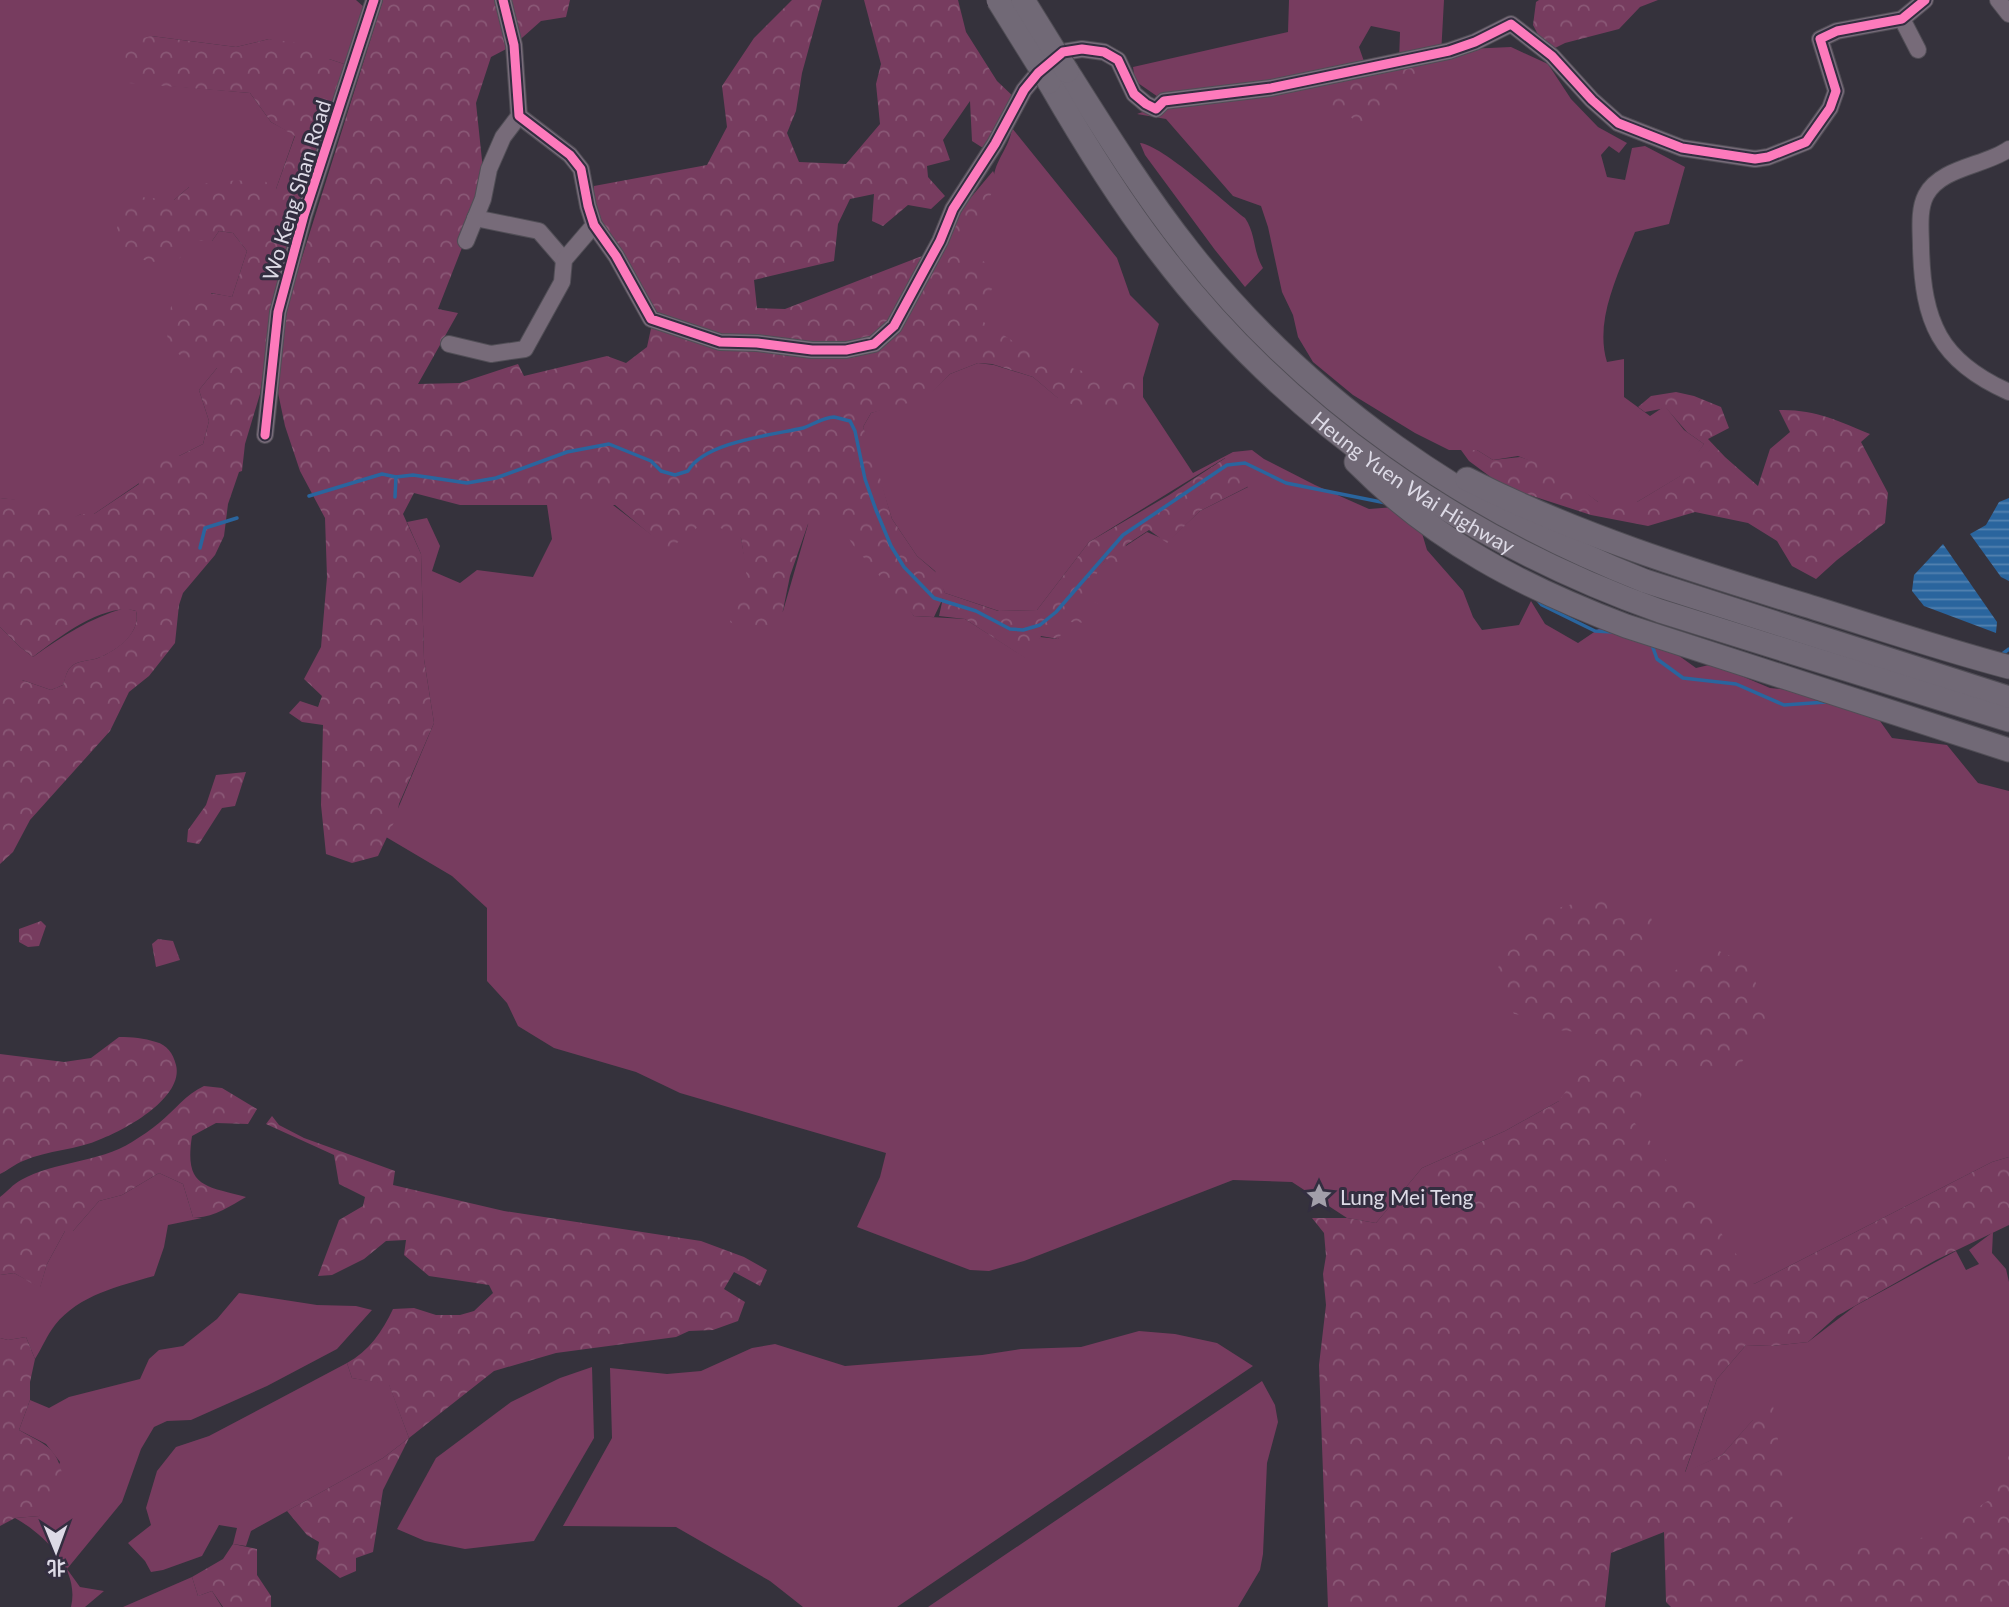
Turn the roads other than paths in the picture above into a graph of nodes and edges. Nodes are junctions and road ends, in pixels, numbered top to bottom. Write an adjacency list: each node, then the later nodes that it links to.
1 (374, 0): 19 (street, Wo Keng Shan Road)
2 (503, 0): 11 (street)
3 (998, 0): 10 (highway, Heung Yuen Wai Highway, bridge)
4 (1023, 0): 10 (highway, Heung Yuen Wai Highway, bridge)
5 (1925, 0): 8 (street)
6 (1998, 0): 7 (street)
7 (2009, 14)
8 (1902, 19): 9 (street); 14 (street)
9 (1917, 50)
10 (1058, 77): 20 (highway, Heung Yuen Wai Highway); 21 (highway, Heung Yuen Wai Highway)
11 (519, 116): 13 (street); 14 (street)
12 (2009, 149): 18 (street)
13 (475, 218): 15 (street); 16 (street)
14 (594, 225): 16 (street)
15 (466, 241)
16 (564, 260): 17 (street)
17 (449, 344)
18 (2009, 392)
19 (265, 435)
20 (1398, 443): 22 (highway); 23 (highway, Heung Yuen Wai Highway)
21 (1378, 474): 24 (highway, Heung Yuen Wai Highway); 25 (highway)
22 (2009, 667)
23 (2009, 698)
24 (2009, 720)
25 (2009, 750)

